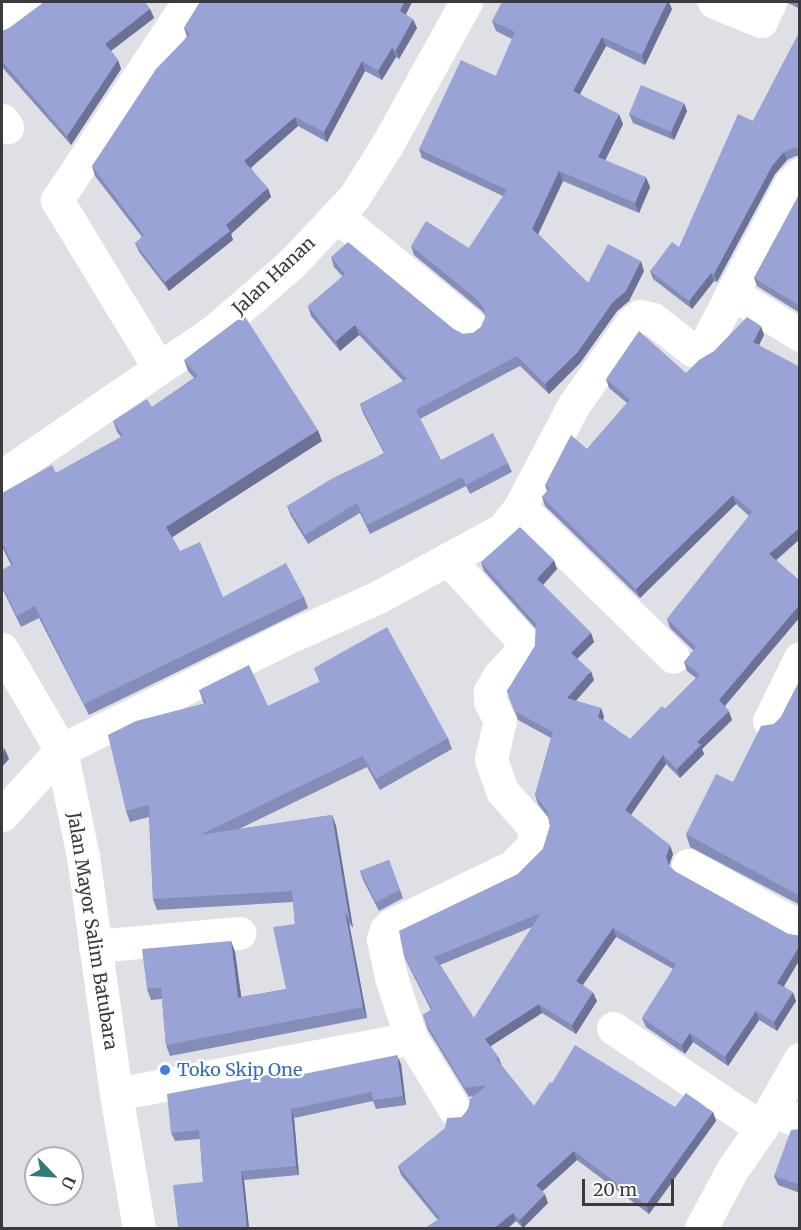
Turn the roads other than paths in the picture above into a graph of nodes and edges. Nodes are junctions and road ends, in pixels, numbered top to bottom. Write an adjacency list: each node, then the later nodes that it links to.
1 (31, 2): 6 (street)
2 (189, 2): 12 (street)
3 (466, 2): 8 (street, Jalan Hanan)
4 (714, 2): 5 (street)
5 (770, 2)
6 (2, 23)
7 (800, 174): 9 (street)
8 (337, 216): 10 (street); 12 (street, Jalan Hanan)
9 (732, 293): 11 (street); 14 (street)
10 (470, 325)
11 (800, 335)
12 (159, 368): 13 (street, Jalan Hanan)
13 (2, 476)
14 (520, 507): 15 (street); 17 (street)
15 (449, 560): 20 (street); 27 (street)
16 (2, 649): 20 (street, Jalan Mayor Salim Batubara)
17 (673, 657)
18 (800, 658): 19 (street)
19 (769, 721)
20 (61, 750): 21 (street); 25 (street, Jalan Mayor Salim Batubara)
21 (2, 815)
22 (688, 865): 23 (street)
23 (800, 927)
24 (239, 933): 25 (street)
25 (95, 945): 29 (street, Jalan Mayor Salim Batubara)
26 (613, 1028): 31 (street)
27 (411, 1038): 29 (street); 30 (street)
28 (800, 1059): 31 (street)
29 (116, 1094): 32 (street, Jalan Mayor Salim Batubara)
30 (455, 1110)
31 (777, 1120): 33 (street)
32 (139, 1228)
33 (701, 1228)

